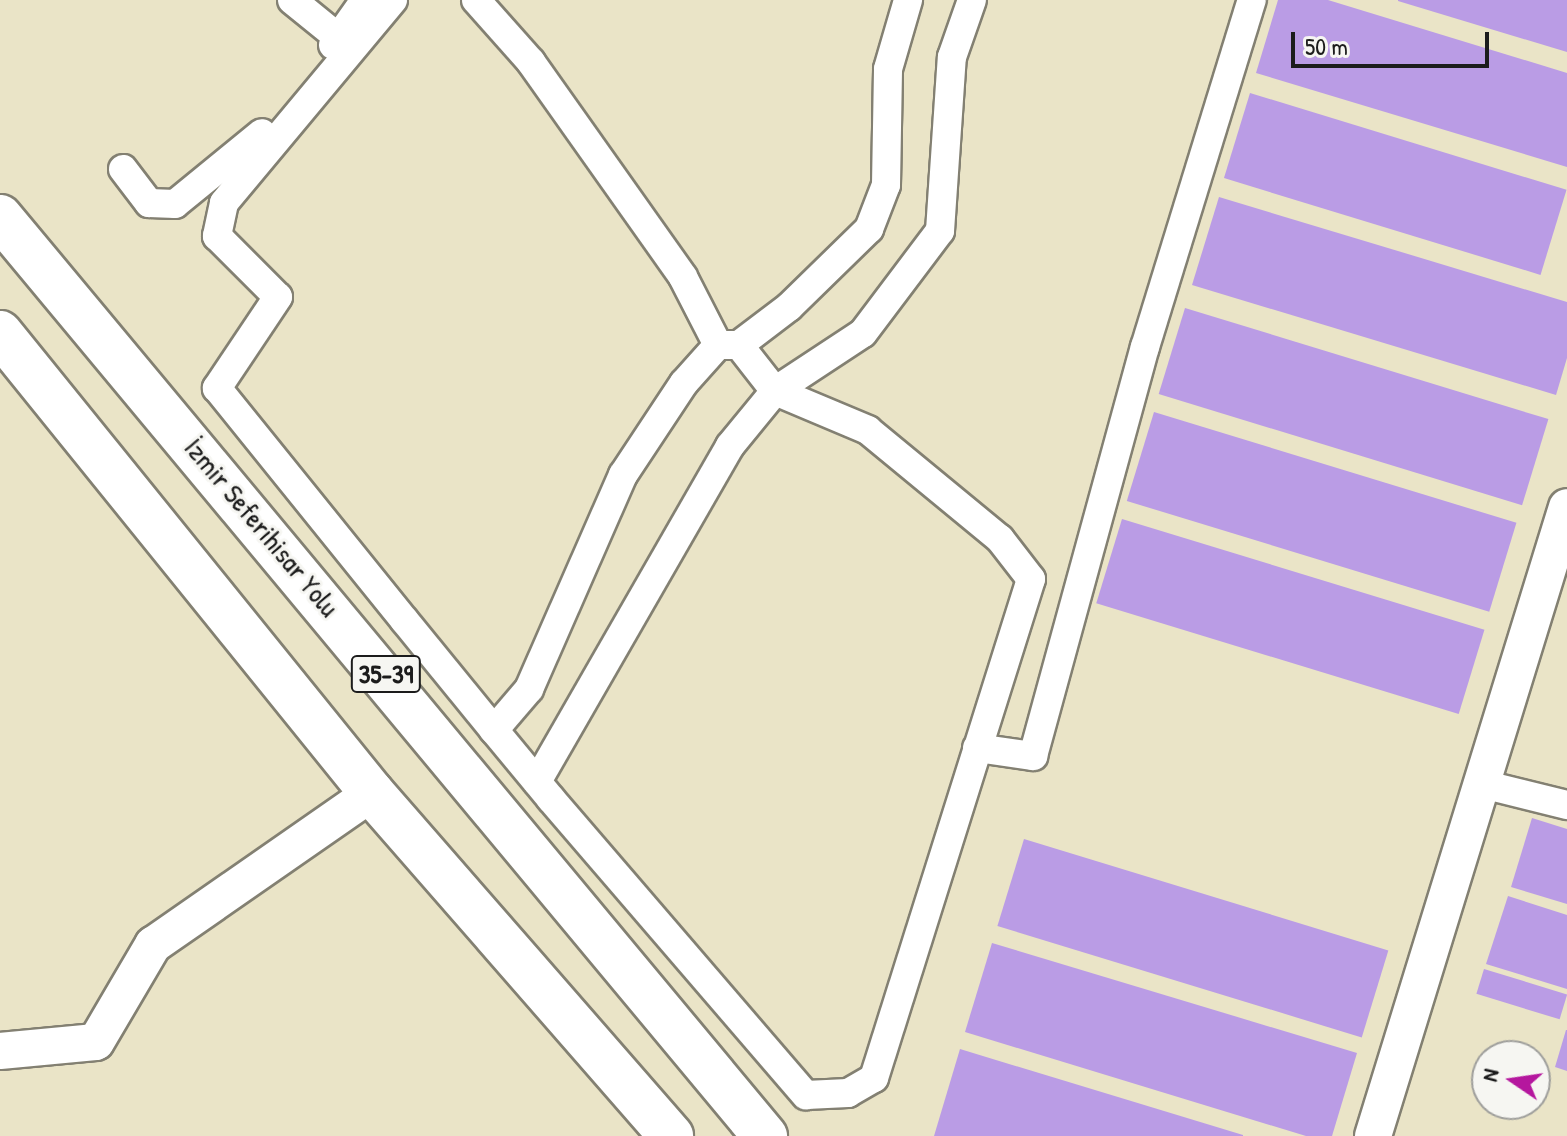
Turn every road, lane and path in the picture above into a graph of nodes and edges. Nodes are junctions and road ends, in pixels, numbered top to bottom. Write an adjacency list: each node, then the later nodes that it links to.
1 (292, 0): 8 (street)
2 (365, 0): 8 (street)
3 (393, 0): 15 (street)
4 (476, 0): 12 (street)
5 (908, 0): 12 (street)
6 (972, 0): 13 (street)
7 (1252, 0): 16 (street)
8 (339, 38): 9 (street)
9 (123, 169)
10 (0, 217): 23 (main road, İzmir Seferihisar Yolu / 35-39)
11 (0, 333): 19 (main road)
12 (728, 345): 13 (street); 15 (street)
13 (775, 391): 16 (street); 17 (street)
14 (1567, 507): 18 (street)
15 (494, 730): 17 (street)
16 (977, 748): 17 (street)
17 (537, 782)
18 (1482, 784): 20 (street); 24 (street)
19 (372, 793): 21 (street); 22 (main road)
20 (1567, 805)
21 (0, 1051)
22 (671, 1136)
23 (765, 1136)
24 (1373, 1136)

